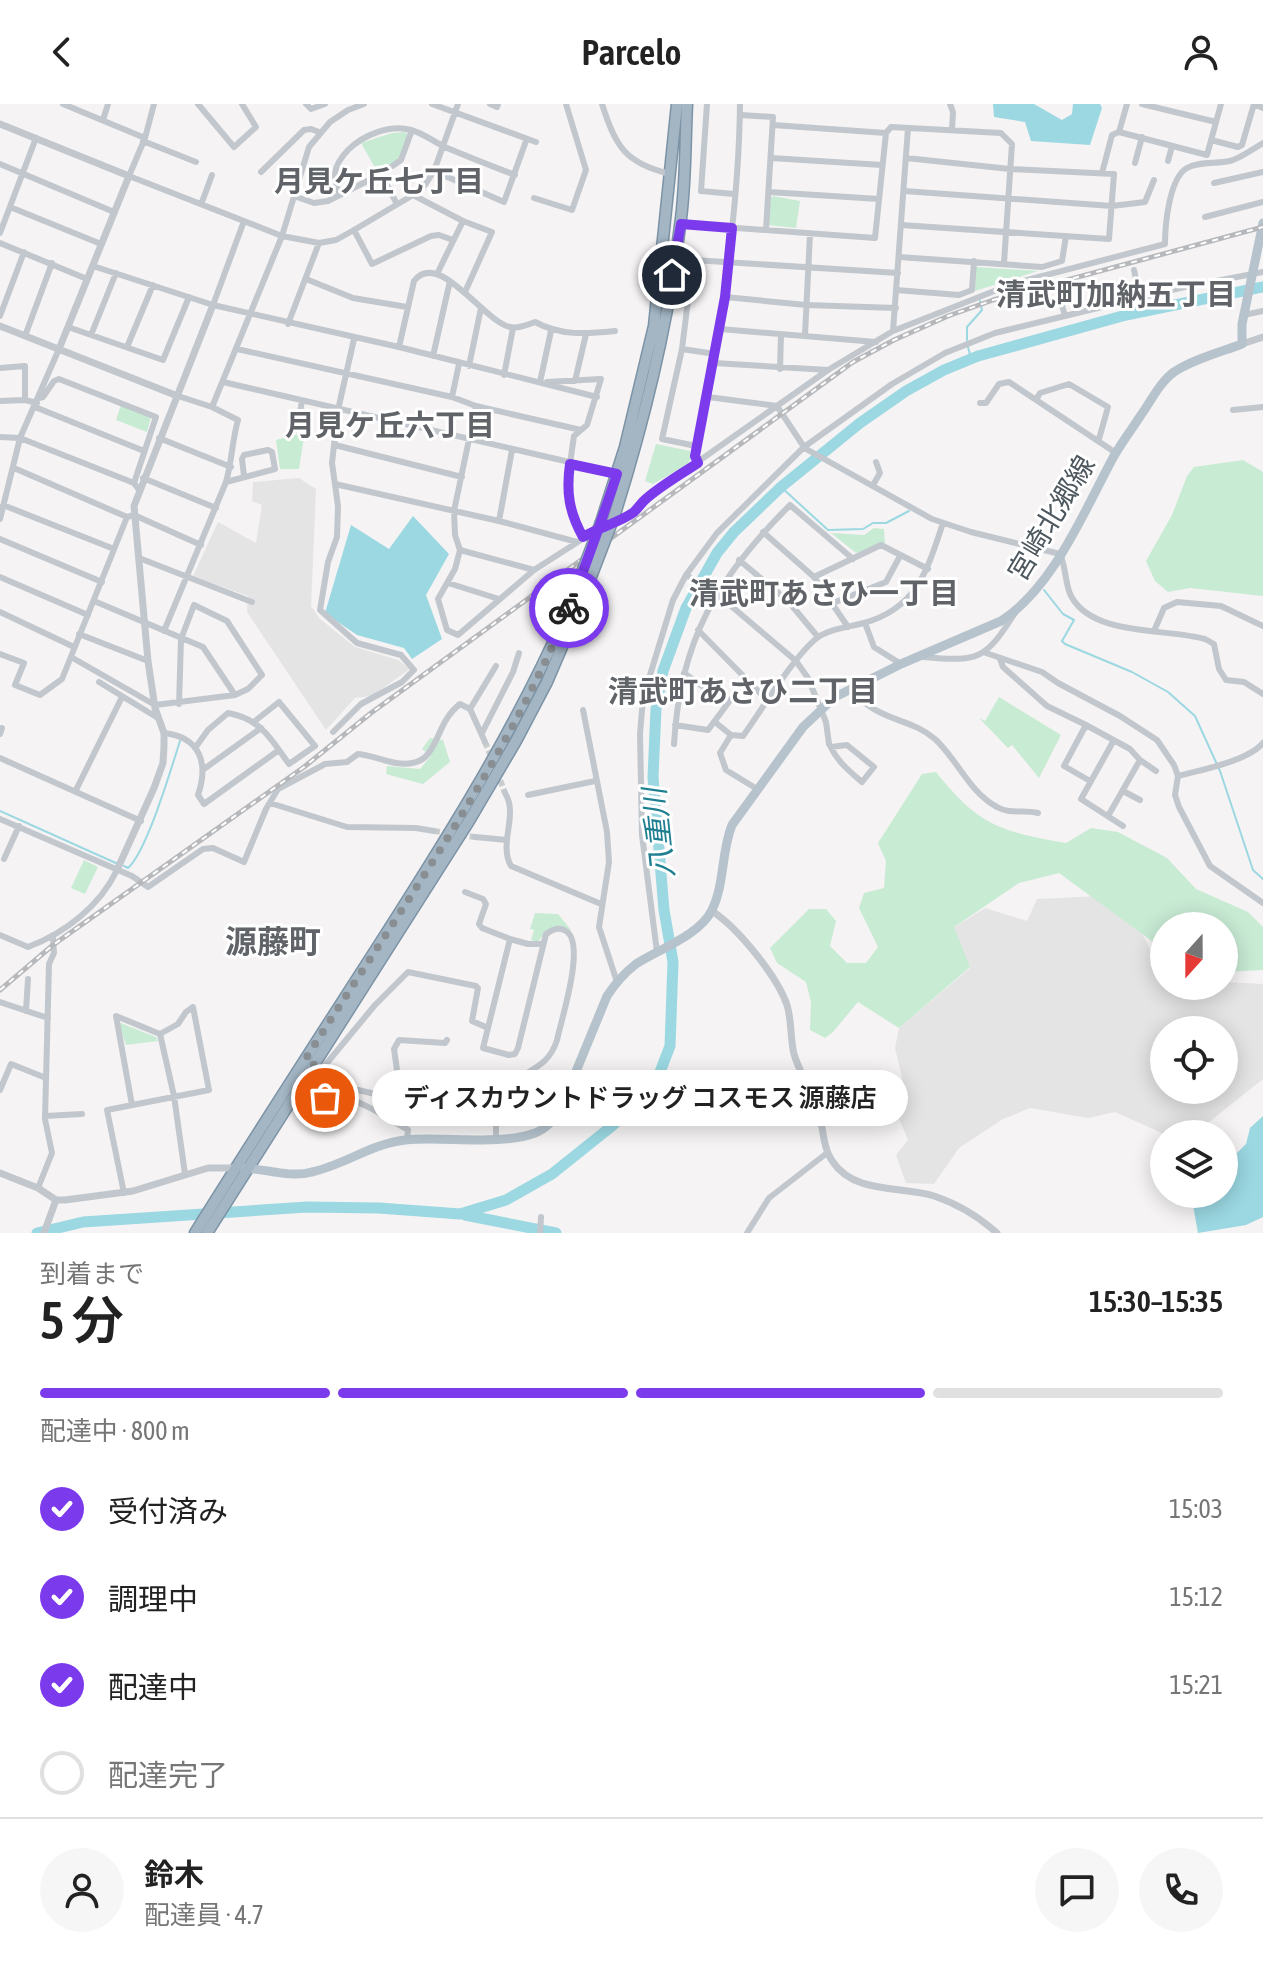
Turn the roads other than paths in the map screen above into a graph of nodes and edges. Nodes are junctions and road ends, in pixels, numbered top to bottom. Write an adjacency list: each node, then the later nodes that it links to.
1 (64, 104): 27 (street)
2 (108, 104): 27 (street)
3 (154, 104): 39 (street)
4 (198, 104): 5 (street)
5 (242, 104)
6 (306, 104): 7 (street)
7 (325, 104)
8 (364, 104): 34 (street)
9 (432, 104): 25 (street)
10 (458, 104): 25 (street)
11 (490, 104): 12 (street)
12 (498, 104)
13 (566, 104): 72 (street)
14 (602, 104): 60 (street)
15 (677, 104): 60 (highway)
16 (687, 104): 86 (highway)
17 (707, 104): 68 (street)
18 (740, 104): 26 (street)
19 (950, 104): 33 (street)
20 (1127, 104): 35 (street)
21 (1142, 104): 28 (street)
22 (1221, 104): 28 (street)
23 (1254, 104): 24 (street); 40 (street)
24 (1263, 108)
25 (454, 112): 41 (street); 44 (street)
26 (740, 115): 30 (street); 68 (street)
27 (103, 120): 39 (street)
28 (1216, 122): 40 (street)
29 (0, 124): 38 (street)
30 (773, 125): 36 (street); 46 (street)
31 (908, 128): 33 (street); 36 (street); 47 (street)
32 (412, 130): 44 (street); 59 (street); 69 (street)
33 (952, 130): 53 (street)
34 (319, 132): 55 (street); 71 (street)
35 (1119, 132): 37 (street); 57 (street)
36 (886, 133): 52 (street)
37 (1142, 137): 45 (street); 50 (street)
38 (36, 138): 58 (street); 63 (street)
39 (144, 140): 49 (street); 63 (street)
40 (1211, 140): 45 (street)
41 (526, 141): 42 (street); 62 (street)
42 (536, 142)
43 (1263, 143): 140 (street)
44 (443, 146): 54 (street); 62 (street)
45 (1172, 146): 48 (street)
46 (771, 158): 52 (street); 67 (street)
47 (906, 158): 53 (street); 66 (street)
48 (1168, 161)
49 (196, 162)
50 (1135, 163)
51 (0, 164): 58 (street)
52 (882, 165): 74 (street)
53 (1010, 169): 57 (street); 73 (street)
54 (434, 171): 62 (street); 70 (street)
55 (261, 172)
56 (1263, 172): 65 (street)
57 (1102, 173): 78 (street)
58 (23, 174): 79 (street); 80 (street)
59 (381, 174): 69 (street); 77 (street)
60 (670, 174): 203 (highway)
61 (212, 175): 75 (street)
62 (515, 175)
63 (129, 176): 75 (street); 80 (street)
64 (1154, 180): 78 (street)
65 (1214, 183)
66 (904, 191): 73 (street); 87 (street)
67 (769, 192): 74 (street); 90 (street)
68 (734, 194): 88 (street)
69 (340, 195): 71 (street)
70 (413, 195): 77 (street); 84 (street)
71 (294, 196): 94 (street)
72 (534, 198)
73 (1007, 198): 78 (street); 91 (street)
74 (879, 199): 93 (street)
75 (202, 202): 83 (street)
76 (1263, 202): 82 (street)
77 (397, 204): 89 (street)
78 (1112, 206): 95 (street)
79 (10, 207): 81 (street); 99 (street)
80 (114, 212): 99 (street)
81 (4, 213): 92 (street)
82 (1205, 217)
83 (244, 221): 94 (street); 123 (street)
84 (463, 221): 96 (street); 119 (street)
85 (1263, 223): 109 (main road)
86 (681, 224): 88 (street); 341 (highway, bridge)
87 (901, 225): 91 (street); 101 (street)
88 (732, 228): 90 (street); 104 (street)
89 (354, 230): 96 (street); 98 (street)
90 (766, 230): 93 (street)
91 (1005, 232): 95 (street); 105 (street)
92 (0, 233)
93 (810, 234): 107 (street)
94 (282, 236): 98 (street); 130 (street)
95 (1066, 236): 105 (street)
96 (453, 240): 112 (street)
97 (0, 243): 100 (street)
98 (319, 243): 114 (street)
99 (101, 244): 106 (street)
100 (24, 252): 103 (street); 131 (street)
101 (899, 257): 102 (street); 111 (street)
102 (974, 261): 105 (street); 117 (street)
103 (52, 263): 113 (street); 145 (street)
104 (729, 263): 107 (street); 121 (street); 154 (street)
105 (1004, 263)
106 (93, 266): 110 (street); 113 (street)
107 (809, 267): 111 (street); 124 (street)
108 (1134, 270): 122 (street)
109 (1259, 272): 122 (street); 129 (main road)
110 (116, 273): 116 (street); 143 (street)
111 (898, 273): 117 (street)
112 (437, 274): 115 (street); 125 (street)
113 (87, 279): 135 (street)
114 (306, 279): 125 (street); 133 (street)
115 (450, 281): 119 (street); 156 (street)
116 (153, 285): 120 (street); 150 (street)
117 (896, 290): 127 (street)
118 (1058, 291): 132 (street)
119 (465, 292): 126 (street)
120 (189, 297): 123 (street); 150 (street)
121 (725, 297): 124 (street); 137 (street)
122 (1140, 298): 132 (street)
123 (213, 305): 130 (street); 169 (street)
124 (806, 305): 127 (street); 144 (street)
125 (407, 307): 151 (street)
126 (481, 308): 136 (street); 159 (street)
127 (896, 308): 140 (street)
128 (1263, 311): 129 (street)
129 (1245, 312): 149 (main road)
130 (251, 314): 133 (street); 153 (street)
131 (0, 316)
132 (1065, 316): 194 (street)
133 (288, 324): 147 (street)
134 (0, 326): 145 (street)
135 (68, 327): 143 (street); 152 (street)
136 (513, 328): 138 (street); 164 (street)
137 (720, 329): 142 (street); 155 (street)
138 (551, 331): 141 (street); 168 (street)
139 (615, 331): 141 (street)
140 (893, 331): 148 (street)
141 (586, 334): 166 (street)
142 (781, 334): 144 (street); 161 (street)
143 (91, 335): 150 (street)
144 (805, 335): 148 (street)
145 (25, 336): 152 (street)
146 (1263, 337): 149 (street)
147 (354, 339): 151 (street); 163 (street)
148 (876, 342): 162 (street)
149 (1242, 344): 197 (main road, 宮崎北郷線)
150 (127, 347)
151 (399, 347): 156 (street)
152 (59, 349): 169 (street); 177 (street)
153 (237, 349): 163 (street); 167 (street)
154 (682, 349): 155 (street); 193 (street)
155 (715, 354): 157 (street)
156 (433, 356): 158 (street)
157 (714, 363): 161 (street); 172 (street)
158 (459, 364): 159 (street); 170 (street)
159 (469, 366): 164 (street)
160 (0, 368): 173 (street)
161 (780, 369): 162 (street)
162 (828, 370): 180 (street)
163 (346, 373): 170 (street); 183 (street)
164 (504, 375): 165 (street)
165 (532, 381): 168 (street); 171 (street)
166 (575, 381): 168 (street); 171 (street)
167 (223, 382): 176 (street); 181 (street)
168 (540, 382)
169 (175, 395): 181 (street); 189 (street)
170 (452, 397): 179 (street)
171 (597, 397): 186 (street)
172 (708, 397): 180 (street); 193 (street)
173 (25, 400): 175 (street); 177 (street)
174 (1036, 400): 178 (street); 190 (street); 190 (street)
175 (0, 401)
176 (302, 401): 183 (street); 185 (street)
177 (37, 403): 188 (street); 196 (street); 196 (street)
178 (980, 403)
179 (476, 406): 186 (street); 191 (street)
180 (777, 406): 194 (street); 199 (street)
181 (212, 407): 201 (street)
182 (1263, 407): 184 (street)
183 (338, 410): 191 (street); 192 (street)
184 (1233, 410)
185 (297, 430)
186 (581, 430): 200 (street)
187 (0, 437): 188 (street)
188 (20, 438): 202 (street); 212 (street)
189 (159, 438): 201 (street); 206 (street)
190 (1099, 439): 197 (street)
191 (469, 440): 195 (street); 205 (street)
192 (335, 445): 205 (street); 210 (street)
193 (696, 446): 199 (street)
194 (806, 449): 211 (street); 233 (street)
195 (512, 450): 200 (street); 218 (street)
196 (144, 451): 212 (street)
197 (1116, 453): 226 (main road, 宮崎北郷線)
198 (876, 462): 211 (street)
199 (698, 463): 222 (street)
200 (570, 464): 203 (street); 222 (street)
201 (231, 467): 209 (street)
202 (14, 468): 208 (street); 216 (street)
203 (617, 474): 341 (highway, bridge)
204 (244, 476): 204 (street); 209 (street)
205 (462, 477): 215 (street)
206 (143, 478): 212 (street); 214 (street)
207 (0, 479): 208 (street)
208 (10, 480): 213 (street)
209 (226, 482): 214 (street)
210 (335, 484): 215 (street); 288 (street)
211 (873, 485): 219 (street)
212 (136, 486): 216 (street)
213 (3, 505): 217 (street); 224 (street)
214 (216, 508): 223 (street)
215 (454, 511): 218 (street); 225 (street)
216 (130, 516): 223 (street); 224 (street); 228 (street)
217 (0, 519)
218 (499, 521): 222 (street)
219 (943, 523): 226 (street); 231 (street)
220 (763, 532): 229 (street); 230 (street); 236 (street)
221 (0, 539): 237 (street)
222 (580, 540): 232 (street)
223 (201, 545): 235 (street)
224 (114, 549): 237 (street)
225 (460, 550): 232 (street); 238 (street)
226 (1060, 554): 245 (main road, 宮崎北郷線); 253 (street)
227 (900, 556): 229 (street); 231 (street); 243 (street)
228 (139, 558): 235 (street); 247 (street)
229 (853, 559): 236 (street)
230 (739, 560): 239 (street); 255 (street)
231 (928, 569): 248 (street)
232 (534, 570): 240 (street)
233 (688, 576): 239 (street); 332 (street)
234 (0, 577): 246 (street)
235 (185, 577): 242 (street); 252 (street)
236 (814, 577): 243 (street)
237 (102, 582): 241 (street)
238 (448, 583): 240 (street); 240 (street)
239 (715, 592): 251 (street); 265 (street)
240 (499, 599)
241 (94, 601): 246 (street); 247 (street)
242 (252, 602)
243 (833, 603): 250 (street)
244 (0, 612): 257 (street)
245 (1016, 612): 259 (street); 262 (main road, 宮崎北郷線)
246 (88, 615): 254 (street)
247 (146, 623): 252 (street); 264 (street)
248 (865, 623): 250 (street); 266 (street)
249 (1263, 626): 253 (street)
250 (848, 627): 255 (street)
251 (698, 630): 268 (street); 269 (street)
252 (164, 631): 256 (street)
253 (1154, 631): 272 (street)
254 (79, 634): 257 (street); 264 (street)
255 (818, 637): 265 (street)
256 (181, 639): 273 (street); 273 (street); 276 (street)
257 (74, 647): 261 (street)
258 (519, 653): 290 (street)
259 (986, 653): 262 (street); 263 (street)
260 (0, 654): 261 (street)
261 (71, 657): 278 (street)
262 (920, 657): 266 (main road, 宮崎北郷線)
263 (1000, 659): 286 (street); 303 (street)
264 (148, 661): 278 (street)
265 (796, 661): 275 (street); 280 (street)
266 (901, 664): 271 (main road, 宮崎北郷線)
267 (496, 666): 279 (street)
268 (684, 673): 277 (street); 285 (street)
269 (746, 679): 275 (street); 277 (street)
270 (99, 682): 274 (street)
271 (852, 688): 280 (main road, 宮崎北郷線); 313 (street)
272 (1263, 694)
273 (235, 695): 276 (street)
274 (122, 697): 282 (street); 307 (street)
275 (768, 701): 291 (street)
276 (179, 704): 278 (street)
277 (727, 704): 284 (street)
278 (155, 705): 282 (street)
279 (470, 709): 290 (street); 312 (street)
280 (819, 709): 296 (street); 306 (main road, 宮崎北郷線)
281 (583, 710): 304 (street)
282 (158, 718): 289 (street)
283 (255, 721): 287 (street); 297 (street); 298 (street)
284 (715, 722): 285 (street); 291 (street)
285 (675, 725): 295 (street)
286 (1086, 725): 292 (street); 305 (street)
287 (261, 728): 298 (street); 301 (street)
288 (333, 732)
289 (164, 733): 297 (street); 316 (street)
290 (482, 733): 293 (street)
291 (731, 735): 306 (street)
292 (1114, 740): 300 (street); 305 (street)
293 (485, 742)
294 (1263, 743): 303 (street)
295 (674, 744)
296 (831, 747): 296 (street)
297 (195, 748): 301 (street)
298 (279, 750): 301 (street)
299 (0, 758): 307 (street)
300 (1140, 760): 302 (street); 308 (street)
301 (204, 769)
302 (1156, 771)
303 (1178, 776): 325 (street)
304 (595, 781): 310 (street); 326 (street)
305 (1090, 781): 314 (street)
306 (757, 789): 327 (main road, 宮崎北郷線)
307 (76, 790): 316 (street)
308 (1123, 791): 311 (street); 314 (street)
309 (505, 793): 321 (street)
310 (528, 795)
311 (1140, 800)
312 (270, 803): 319 (street); 323 (street)
313 (1038, 813)
314 (1108, 816): 318 (street)
315 (0, 819): 317 (street)
316 (141, 821): 323 (street)
317 (19, 826): 322 (street); 323 (street)
318 (1123, 826)
319 (434, 831)
320 (475, 837): 321 (street)
321 (507, 840): 326 (street)
322 (4, 859)
323 (117, 870): 329 (street)
324 (465, 892): 330 (street)
325 (1263, 903)
326 (601, 904): 334 (street)
327 (712, 911): 332 (main road); 351 (street)
328 (0, 935): 329 (street)
329 (53, 938): 337 (street)
330 (510, 939): 331 (street); 338 (street)
331 (543, 944): 338 (street); 349 (street)
332 (657, 952): 334 (main road)
333 (28, 979): 336 (street)
334 (617, 982): 349 (main road)
335 (0, 1002): 336 (street)
336 (26, 1011): 337 (street)
337 (48, 1018): 342 (street)
338 (488, 1028): 341 (street)
339 (160, 1034): 344 (street); 344 (street); 346 (street)
340 (447, 1040): 345 (street)
341 (314, 1065): 345 (street); 352 (highway); 353 (highway)
342 (46, 1078): 343 (street); 348 (street)
343 (0, 1090)
344 (174, 1096): 346 (street); 355 (street)
345 (349, 1099): 350 (street)
346 (132, 1105): 357 (street)
347 (82, 1114): 348 (street)
348 (45, 1116): 356 (street)
349 (496, 1138): 350 (main road)
350 (407, 1140): 353 (main road)
351 (827, 1153): 364 (street); 365 (street)
352 (235, 1168): 353 (main road); 355 (street); 361 (highway)
353 (249, 1168): 362 (highway)
354 (0, 1173): 356 (street)
355 (185, 1174): 357 (street)
356 (38, 1188): 358 (street)
357 (124, 1193): 358 (street)
358 (55, 1202): 360 (street)
359 (541, 1217): 363 (street)
360 (44, 1233)
361 (195, 1233)
362 (207, 1233)
363 (540, 1233)
364 (747, 1233)
365 (997, 1233)

